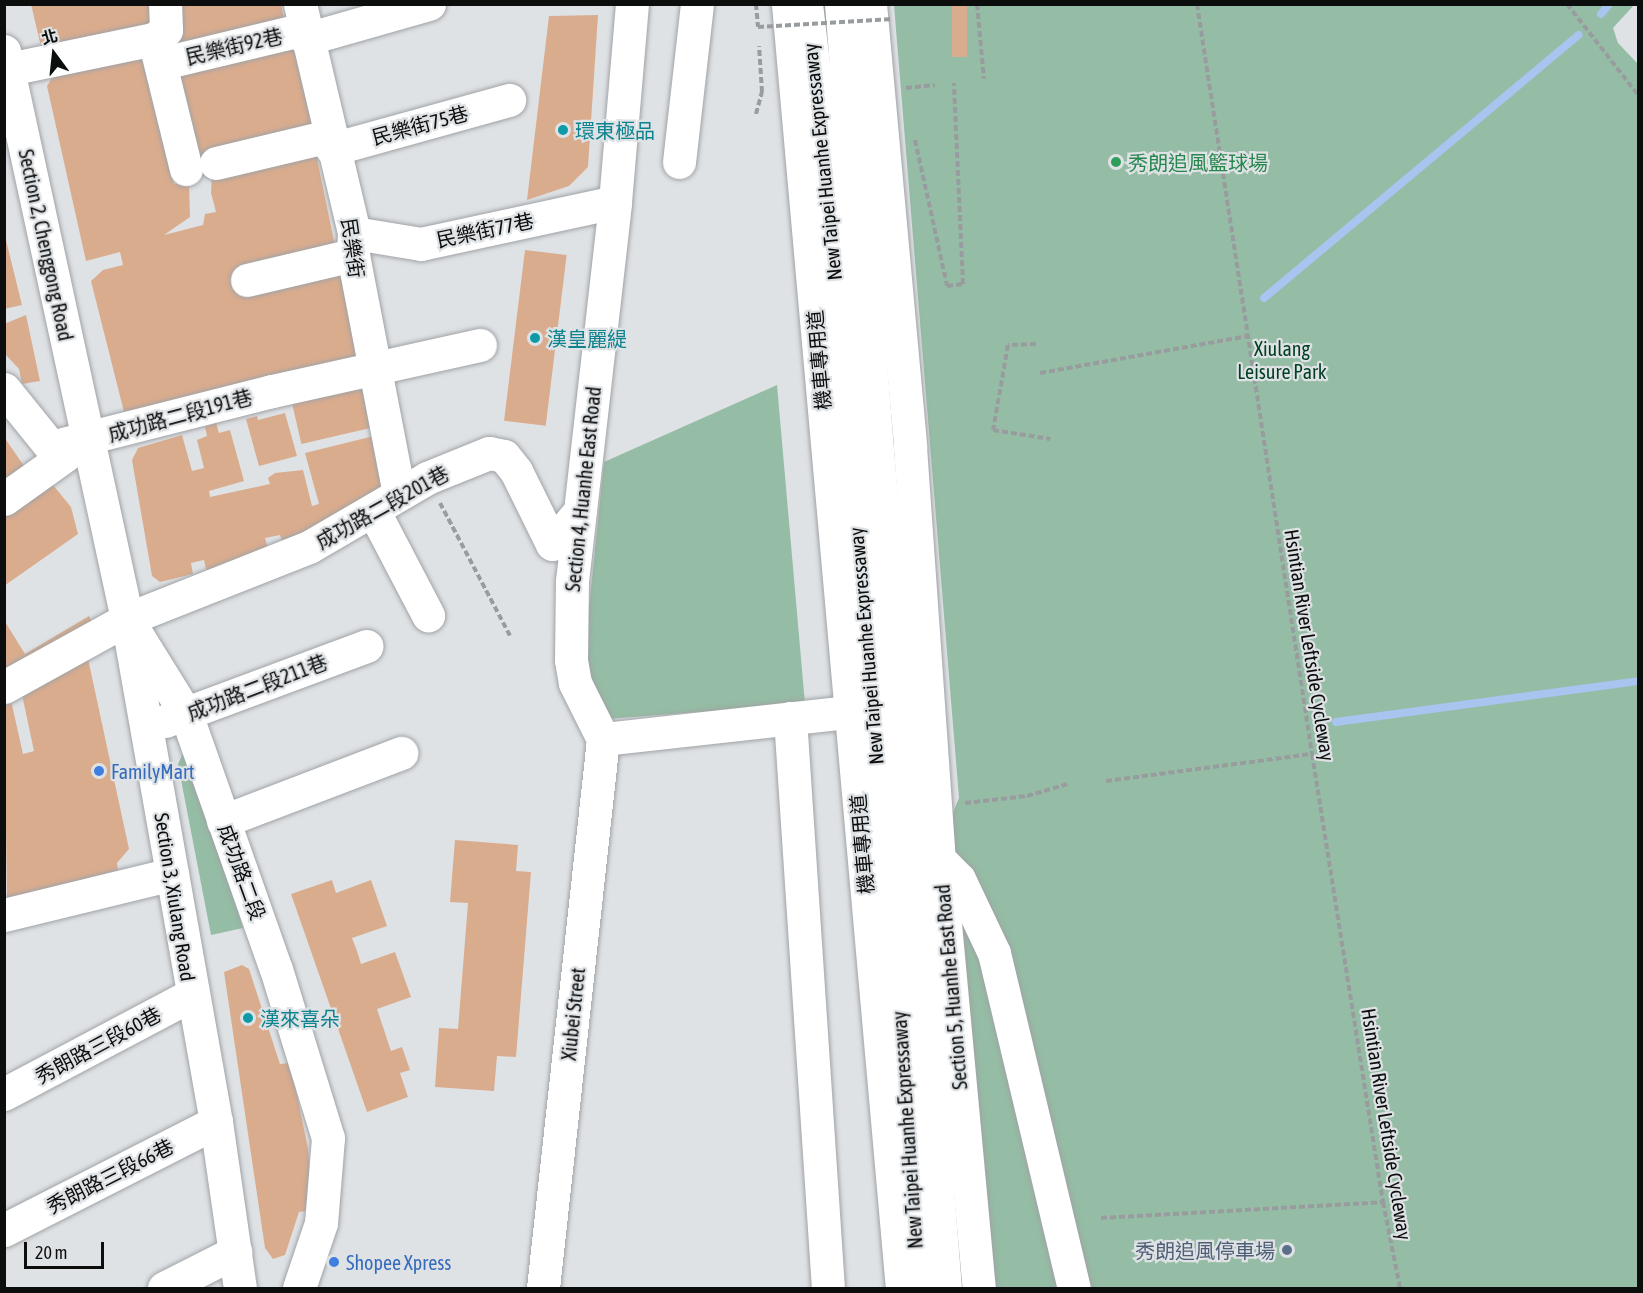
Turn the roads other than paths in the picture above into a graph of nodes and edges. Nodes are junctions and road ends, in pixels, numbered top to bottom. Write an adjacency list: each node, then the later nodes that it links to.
1 (165, 4): 12 (main road)
2 (429, 4): 11 (main road, 民樂街92巷)
3 (632, 4): 17 (main road, Section 4, Huanhe East Road)
4 (697, 4): 16 (main road)
5 (788, 4): 31 (main road, 機車專用道)
6 (806, 4): 31 (main road, New Taipei Huanhe Expressaway)
7 (841, 4): 31 (main road, New Taipei Huanhe Expressaway)
8 (854, 4): 31 (main road, 機車專用道)
9 (881, 12): 31 (main road)
10 (765, 16): 31 (main road)
11 (304, 24): 12 (main road, 民樂街92巷); 15 (main road, 民樂街)
12 (159, 51): 13 (main road, 民樂街92巷); 15 (main road, 民樂街75巷)
13 (6, 63): 23 (main road, Section 2, Chenggong Road)
14 (509, 100): 15 (main road, 民樂街75巷)
15 (330, 142): 18 (main road, 民樂街)
16 (679, 162)
17 (615, 202): 18 (main road, 民樂街77巷); 26 (main road, Section 4, Huanhe East Road)
18 (353, 244): 19 (main road); 21 (main road, 民樂街)
19 (247, 279)
20 (480, 345): 21 (main road, 成功路二段191巷)
21 (374, 367): 23 (main road, 成功路二段191巷); 24 (main road, 民樂街)
22 (4, 389): 23 (main road)
23 (87, 439): 25 (main road); 28 (main road, Section 3, Xiulang Road)
24 (400, 494): 26 (main road, 成功路二段201巷); 27 (main road, 民樂街); 28 (main road, 成功路二段201巷)
25 (4, 499)
26 (580, 511): 35 (main road, Section 4, Huanhe East Road)
27 (428, 615)
28 (127, 620): 30 (main road, 成功路二段201巷); 32 (main road, 成功路二段); 34 (main road, Section 3, Xiulang Road)
29 (367, 646): 32 (main road, 成功路二段211巷)
30 (4, 687)
31 (888, 705): 33 (main road); 38 (main road, Section 5, Huanhe East Road); 51 (main road); 52 (main road, 機車專用道); 53 (main road, New Taipei Huanhe Expressaway); 54 (main road, New Taipei Huanhe Expressaway); 55 (main road, 機車專用道)
32 (186, 714): 34 (main road, 成功路二段211巷); 37 (main road, 成功路二段)
33 (790, 718): 35 (main road); 50 (main road)
34 (147, 727): 39 (main road, Section 3, Xiulang Road)
35 (603, 739): 49 (main road, Xiubei Street)
36 (401, 753): 37 (main road)
37 (223, 821): 48 (main road, 成功路二段)
38 (939, 859): 56 (main road, Section 5, Huanhe East Road); 57 (main road)
39 (172, 874): 40 (main road); 41 (main road, Section 3, Xiulang Road)
40 (4, 915)
41 (191, 995): 42 (main road, 秀朗路三段60巷); 43 (main road, Section 3, Xiulang Road)
42 (4, 1094)
43 (216, 1122): 44 (main road, 秀朗路三段66巷); 45 (main road, Section 3, Xiulang Road)
44 (4, 1230)
45 (235, 1252): 46 (main road); 47 (main road, Section 3, Xiulang Road)
46 (164, 1288)
47 (240, 1288)
48 (299, 1288)
49 (543, 1288)
50 (828, 1288)
51 (879, 1288)
52 (902, 1288)
53 (919, 1288)
54 (945, 1288)
55 (959, 1288)
56 (979, 1288)
57 (1074, 1288)

